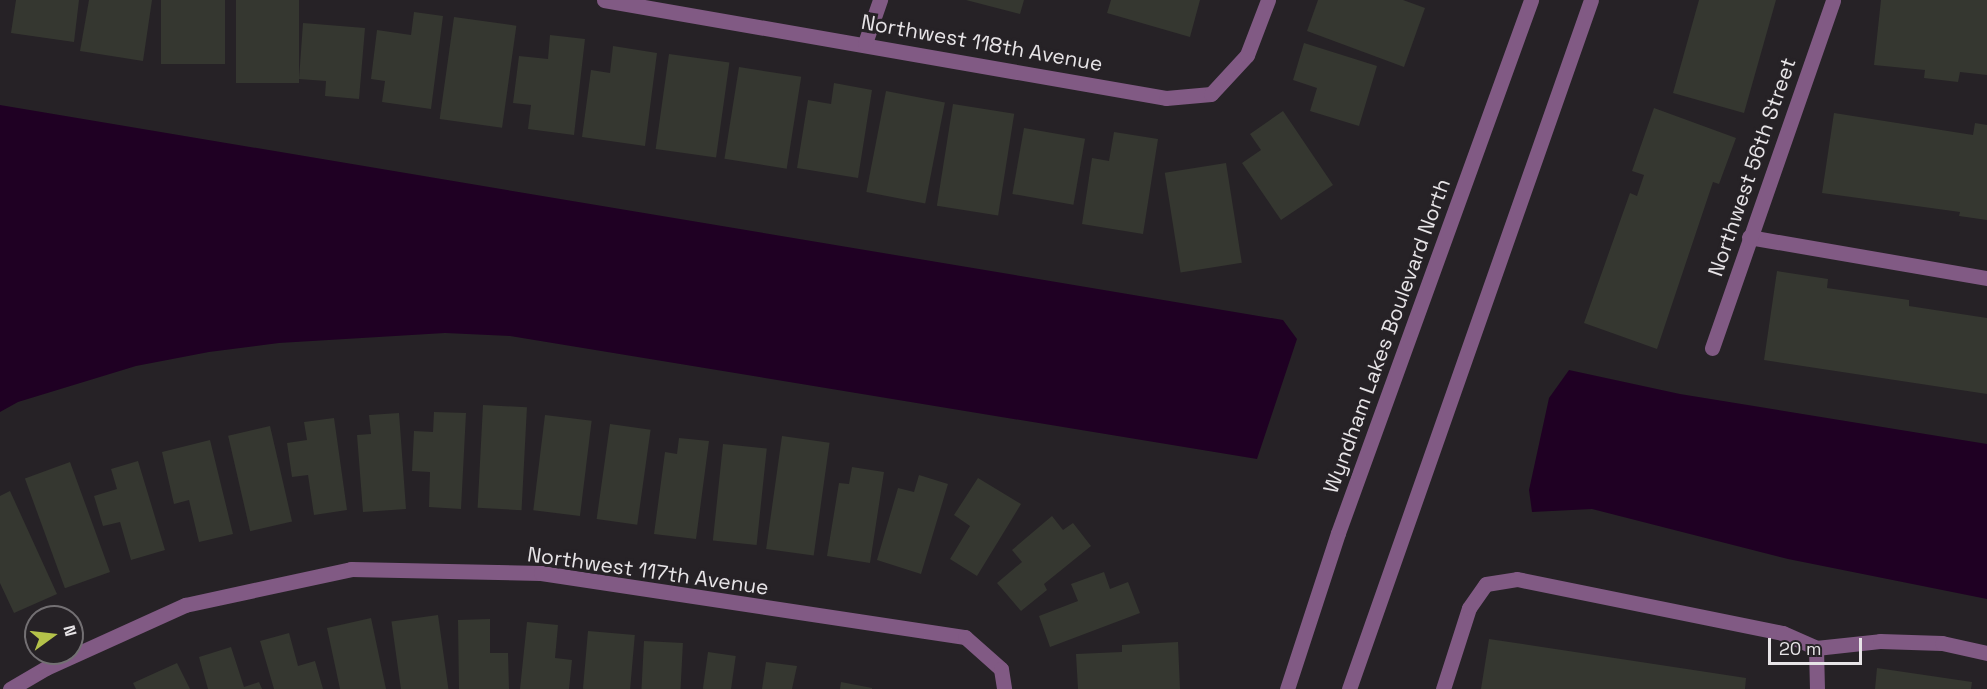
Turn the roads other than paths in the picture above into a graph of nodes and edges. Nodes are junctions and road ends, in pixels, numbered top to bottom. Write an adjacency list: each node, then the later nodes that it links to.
1 (604, 0): 7 (street, Northwest 118th Avenue)
2 (880, 0): 7 (street)
3 (1268, 0): 7 (street, Northwest 118th Avenue)
4 (1531, 0): 15 (street, Wyndham Lakes Boulevard North)
5 (1591, 0): 16 (street)
6 (1833, 0): 8 (street, Northwest 56th Street)
7 (865, 43)
8 (1749, 237): 9 (street); 10 (street, Northwest 56th Street)
9 (1987, 278)
10 (1712, 348)
11 (1816, 648): 12 (street); 17 (street); 18 (street)
12 (1987, 653)
13 (10, 689): 14 (street, Northwest 117th Avenue)
14 (1004, 689)
15 (1287, 689)
16 (1348, 689)
17 (1443, 689)
18 (1817, 689)

